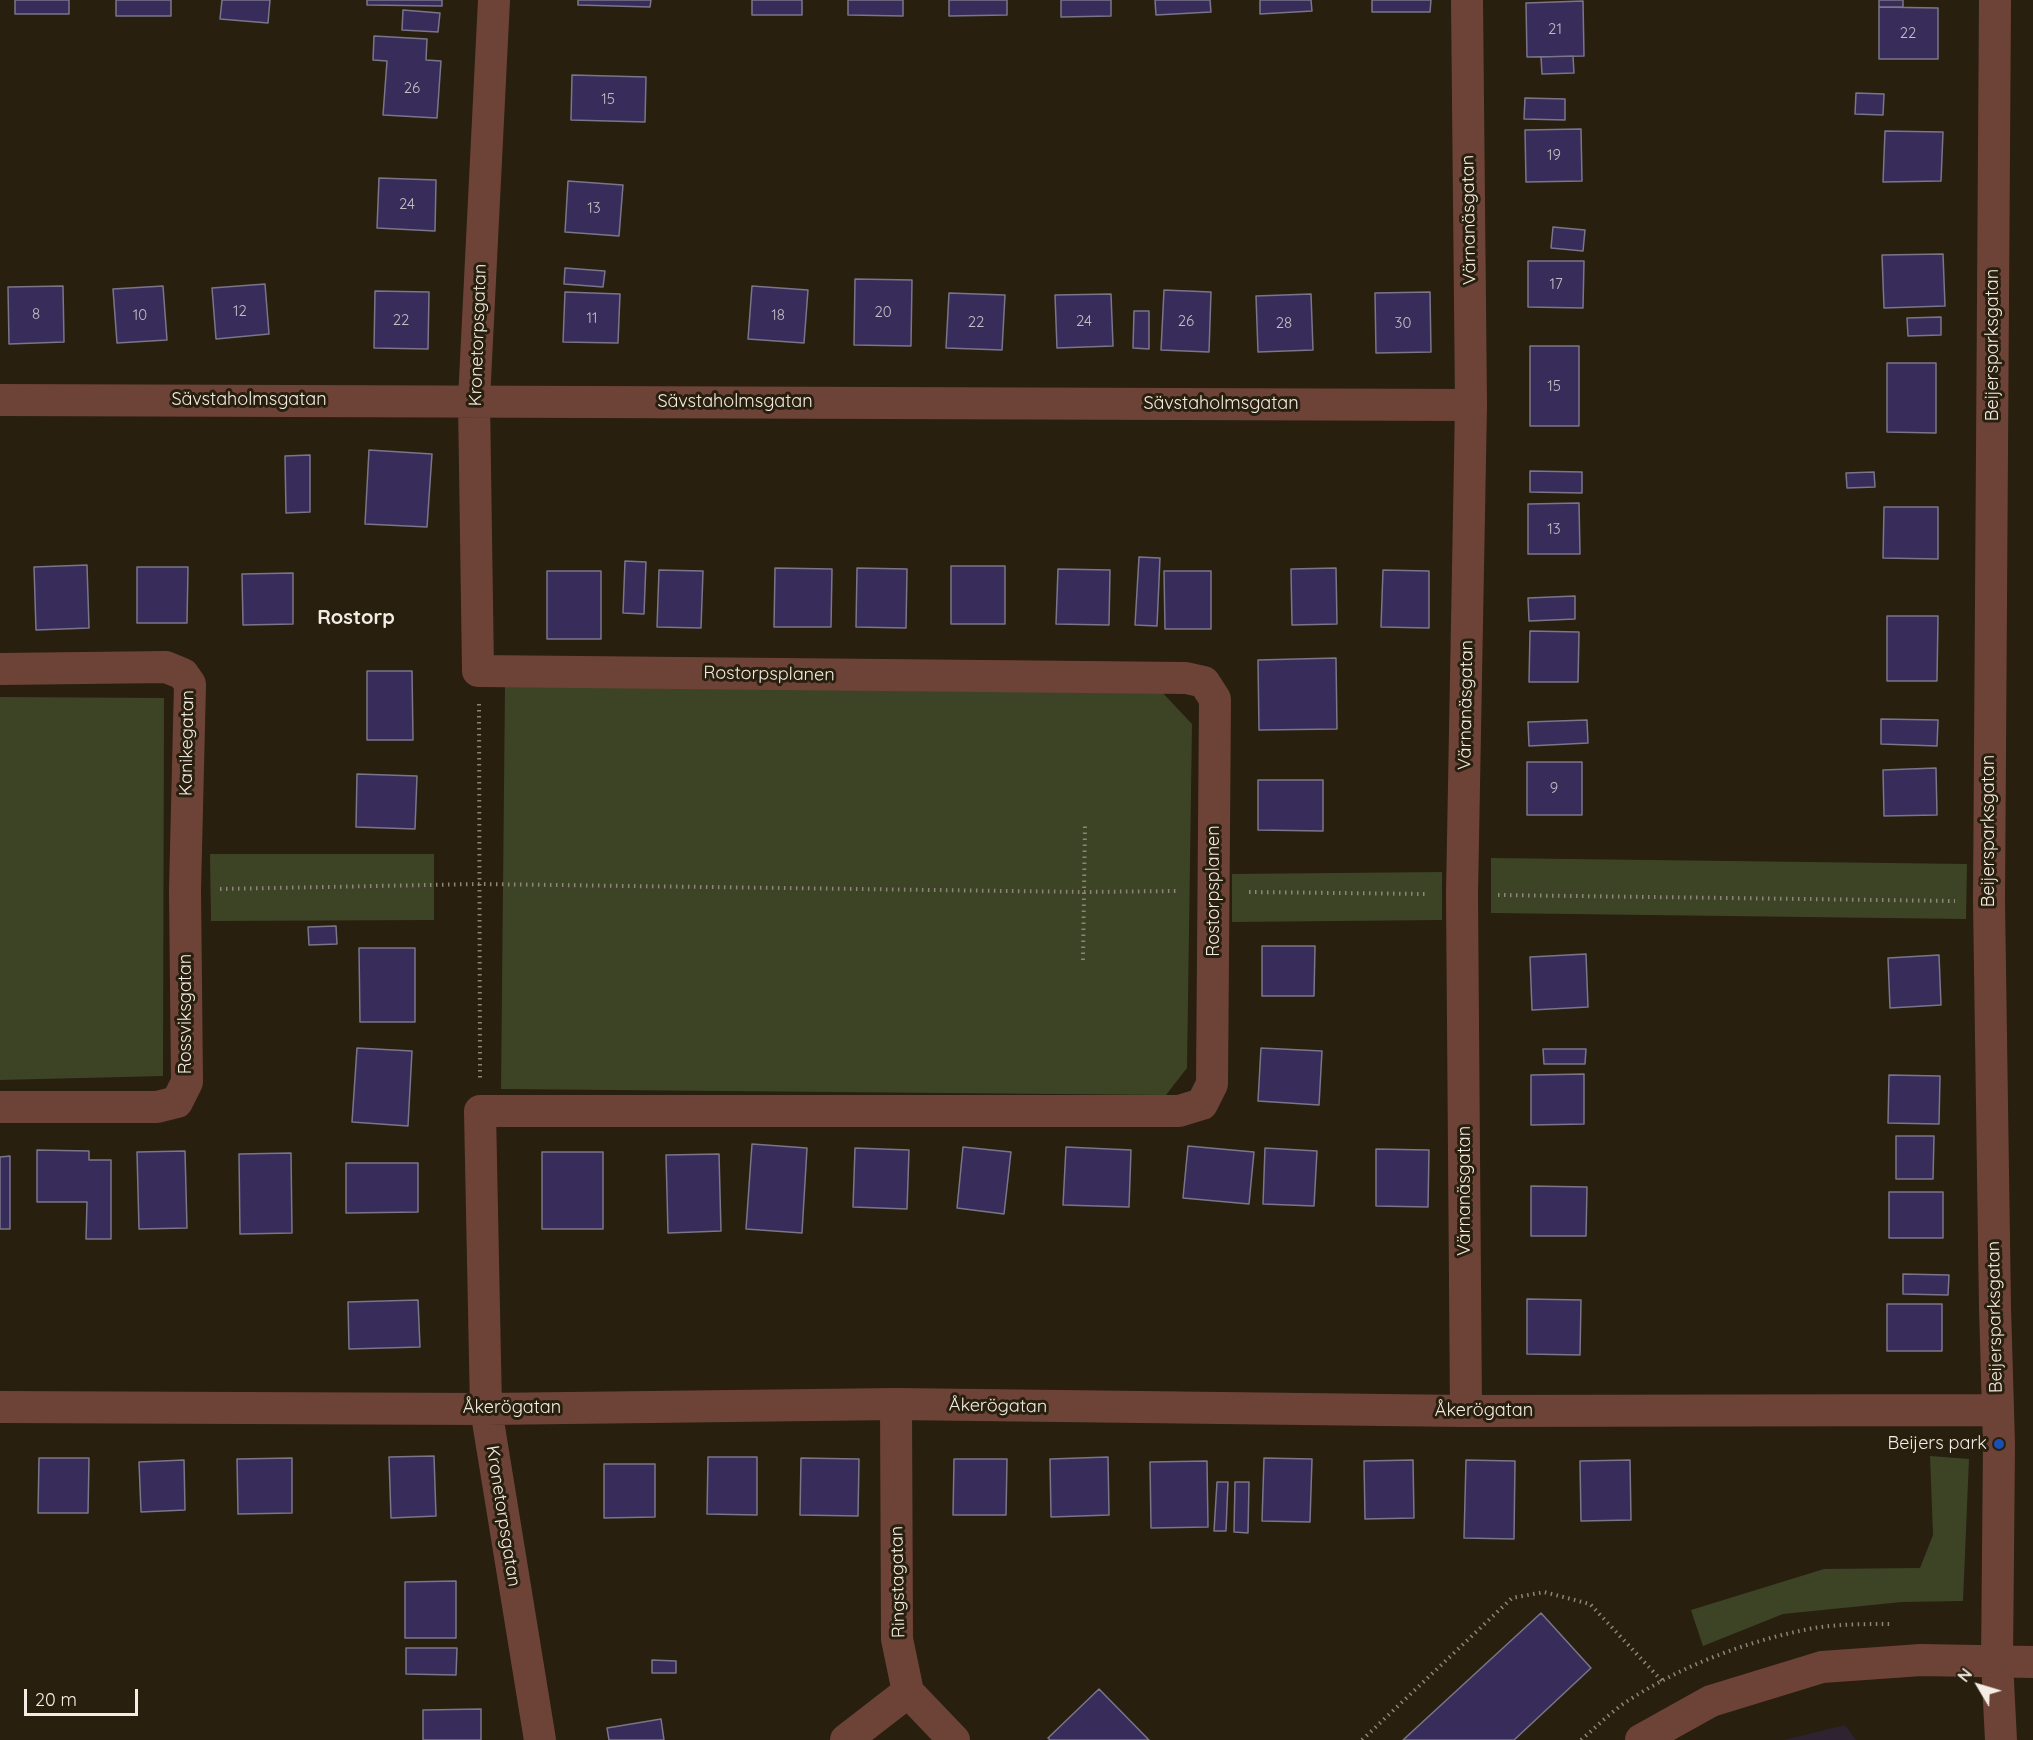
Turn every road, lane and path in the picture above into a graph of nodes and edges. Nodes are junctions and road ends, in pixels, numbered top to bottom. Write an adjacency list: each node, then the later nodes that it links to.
1 (494, 0): 5 (street, Kronetorpsgatan)
2 (1467, 0): 6 (street, Värnanäsgatan)
3 (1995, 0): 15 (street, Beijersparksgatan)
4 (0, 400): 5 (street, Sävstaholmsgatan)
5 (474, 400): 6 (street, Sävstaholmsgatan); 8 (street, Kronetorpsgatan)
6 (1471, 405): 14 (street, Värnanäsgatan)
7 (0, 669): 11 (street, Kanikegatan)
8 (478, 671): 10 (path); 12 (street, Rostorpsplanen)
9 (1085, 825): 13 (path)
10 (479, 884): 11 (path); 13 (path); 18 (path)
11 (185, 890): 17 (street, Rossviksgatan)
12 (1215, 891): 13 (path); 14 (path); 18 (street, Rostorpsplanen)
13 (1084, 892): 16 (path)
14 (1462, 894): 15 (path); 23 (street, Värnanäsgatan)
15 (1989, 901): 22 (street, Beijersparksgatan)
16 (1083, 960)
17 (0, 1107)
18 (480, 1112): 21 (street, Kronetorpsgatan)
19 (896, 1404): 21 (street, Åkerögatan); 23 (street, Åkerögatan); 27 (street, Ringstagatan)
20 (0, 1407): 21 (street, Åkerögatan)
21 (486, 1409): 28 (street, Kronetorpsgatan)
22 (1996, 1410): 23 (street, Åkerögatan); 24 (street, Beijersparksgatan)
23 (1466, 1411)
24 (1997, 1662): 25 (street); 32 (street); 33 (street, Beijersparksgatan)
25 (2033, 1662)
26 (1662, 1681): 31 (path)
27 (908, 1692): 29 (street); 30 (street)
28 (540, 1740)
29 (846, 1740)
30 (954, 1740)
31 (1362, 1740)
32 (1641, 1740)
33 (2001, 1740)

